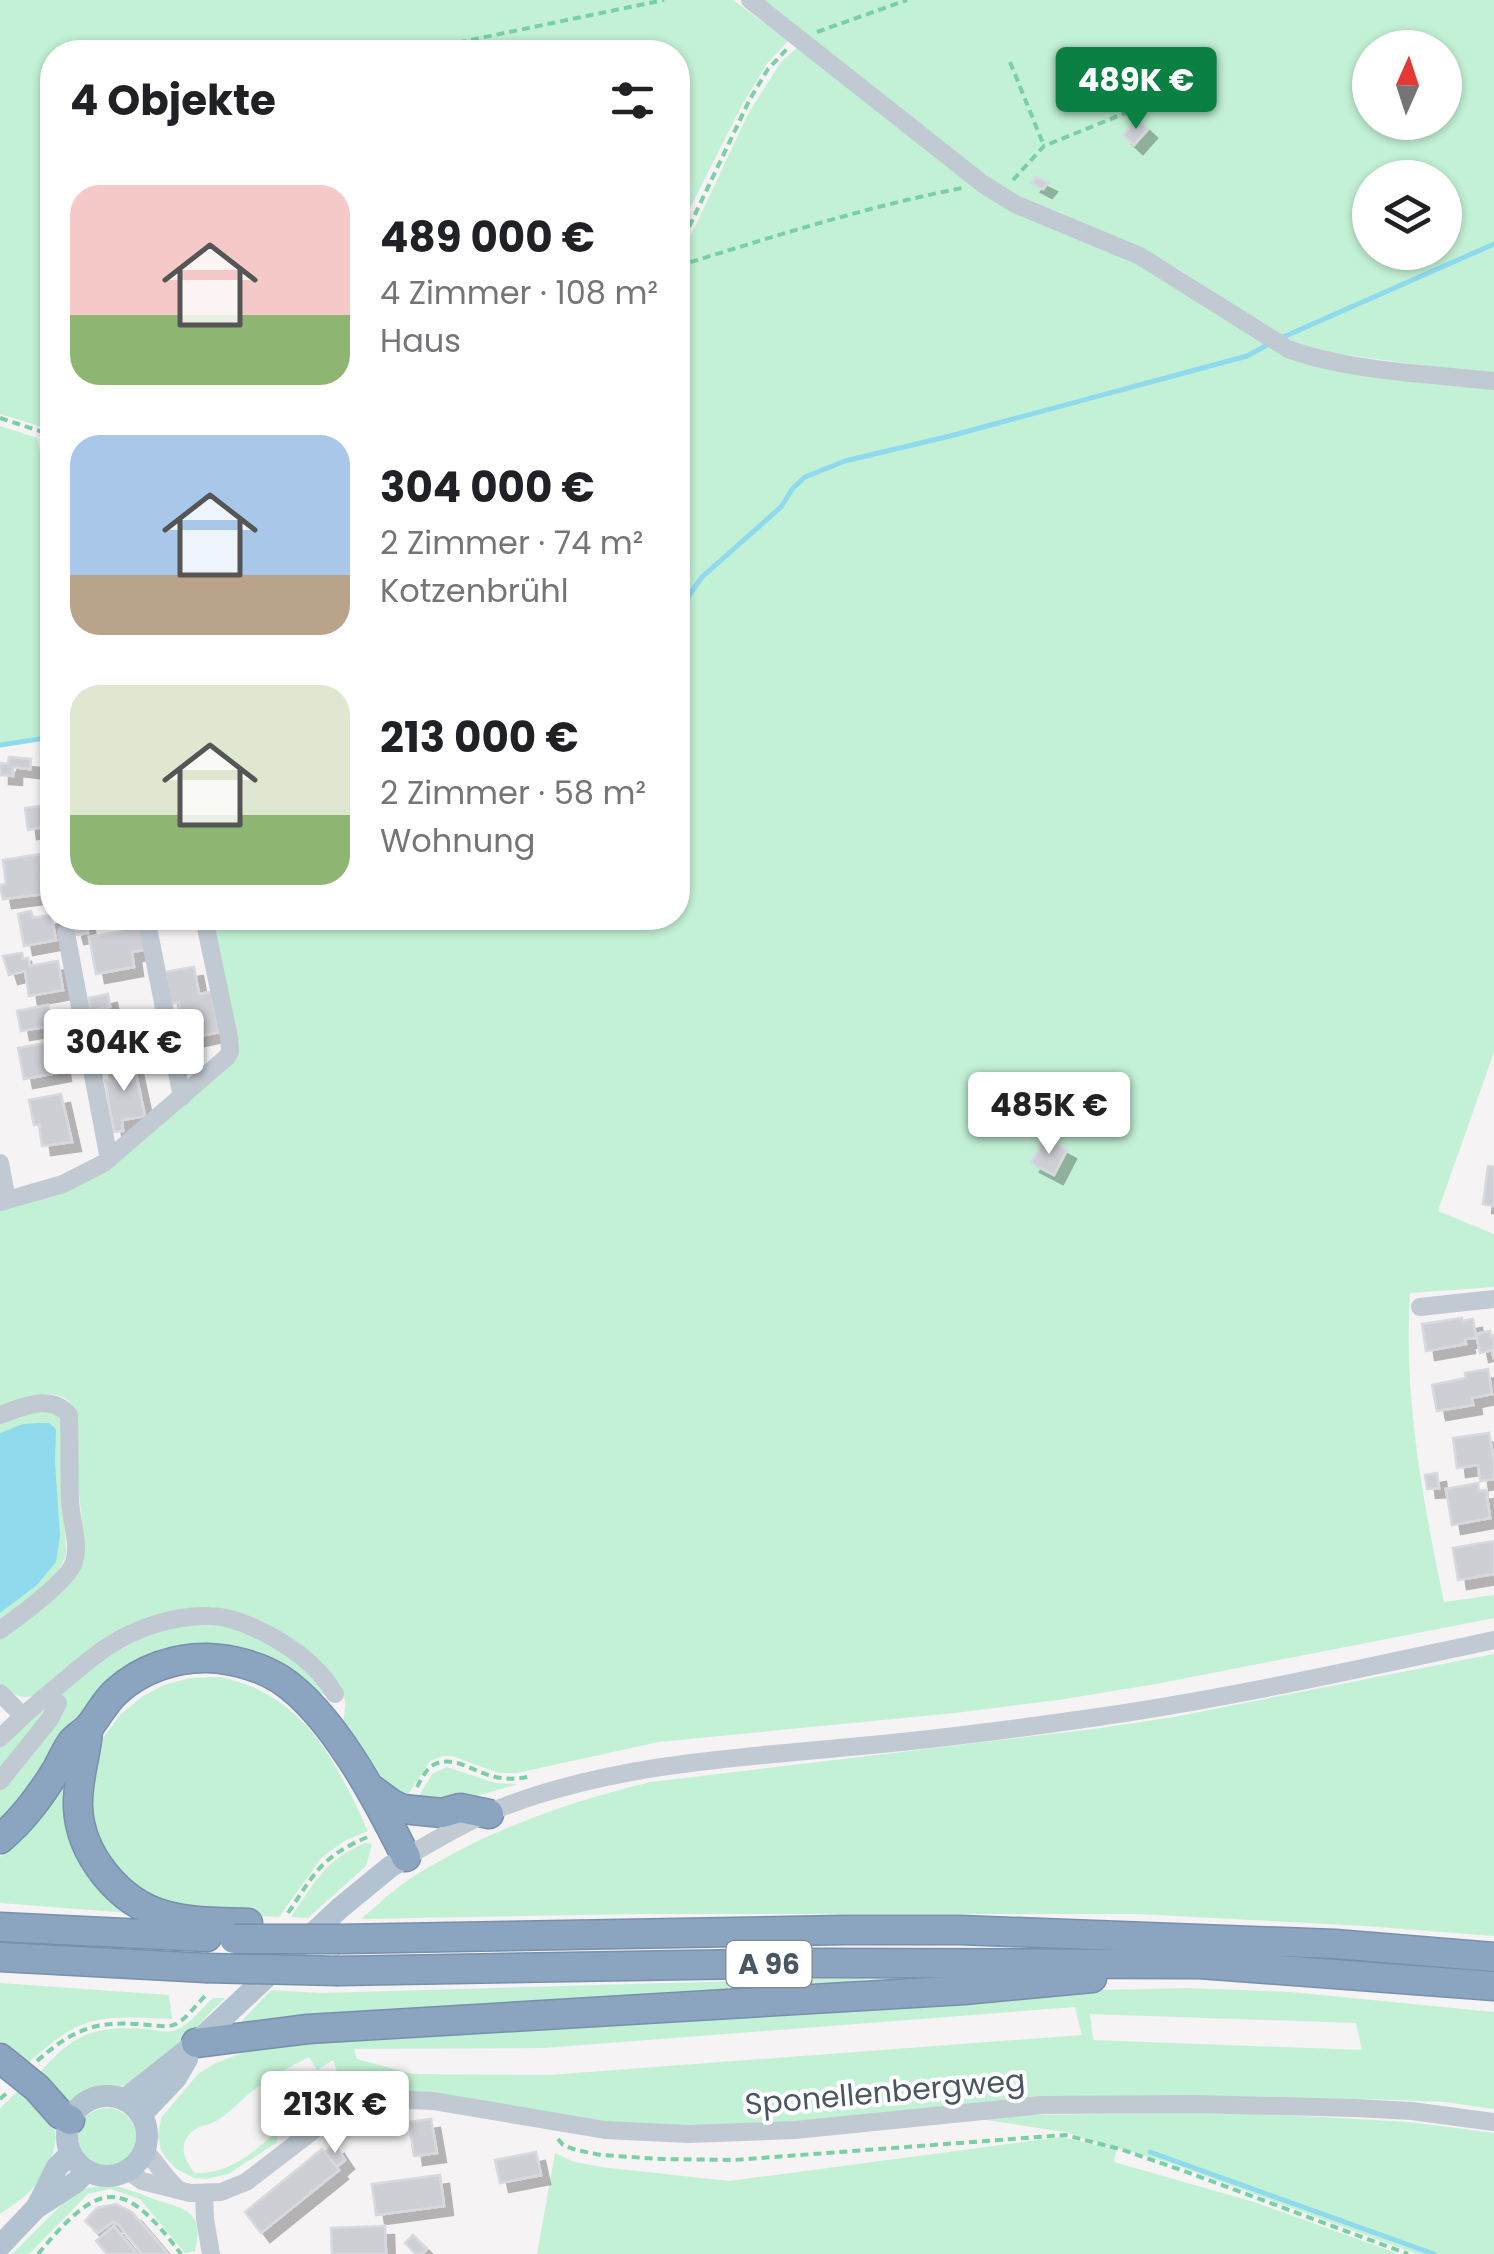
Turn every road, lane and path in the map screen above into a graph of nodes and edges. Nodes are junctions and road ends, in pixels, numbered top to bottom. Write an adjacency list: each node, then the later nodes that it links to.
1 (664, 0): 4 (path)
2 (750, 0): 5 (street)
3 (907, 0): 5 (path)
4 (469, 40)
5 (801, 40): 9 (street); 10 (path)
6 (1010, 62): 8 (path)
7 (1208, 80): 8 (path)
8 (1044, 146): 9 (path)
9 (991, 189): 11 (path); 12 (street)
10 (690, 225)
11 (690, 262)
12 (1494, 381)
13 (0, 418): 14 (path)
14 (40, 431)
15 (148, 930): 18 (street)
16 (206, 930): 18 (street)
17 (66, 933): 19 (street)
18 (182, 1097): 19 (street)
19 (109, 1159): 21 (street)
20 (0, 1163): 21 (street)
21 (4, 1201)
22 (1494, 1300): 23 (street)
23 (1420, 1307)
24 (0, 1415): 25 (street)
25 (0, 1630)
26 (1494, 1640): 35 (street)
27 (0, 1694): 30 (street)
28 (47, 1694): 29 (street); 30 (street); 33 (street)
29 (335, 1694)
30 (23, 1716): 32 (street)
31 (88, 1728): 34 (highway); 36 (highway); 39 (highway)
32 (0, 1738)
33 (0, 1781)
34 (368, 1786): 35 (highway); 37 (highway)
35 (489, 1814): 37 (street)
36 (0, 1839)
37 (406, 1858): 45 (main road)
38 (0, 1928): 39 (highway)
39 (241, 1931): 41 (highway, A 96)
40 (0, 1957): 43 (highway, A 96)
41 (1494, 1957)
42 (1200, 1964): 43 (highway, A 96, bridge); 44 (highway, A 96); 45 (highway, A 96)
43 (205, 1982): 47 (path)
44 (1494, 1986)
45 (196, 2043): 48 (main road)
46 (0, 2058): 49 (highway)
47 (33, 2065)
48 (133, 2108): 49 (main road); 52 (main road)
49 (70, 2120): 53 (main road)
50 (556, 2122): 51 (street, Sponellenbergweg); 57 (street, Sponellenbergweg); 63 (path)
51 (1494, 2122)
52 (144, 2150): 55 (main road); 56 (street)
53 (70, 2154): 54 (main road); 58 (main road)
54 (87, 2171): 55 (main road); 58 (main road)
55 (128, 2171): 56 (street)
56 (179, 2190): 57 (street)
57 (204, 2194): 62 (street)
58 (36, 2208): 59 (main road)
59 (0, 2246)
60 (38, 2254): 61 (path)
61 (181, 2254)
62 (211, 2254)
63 (1408, 2254)

